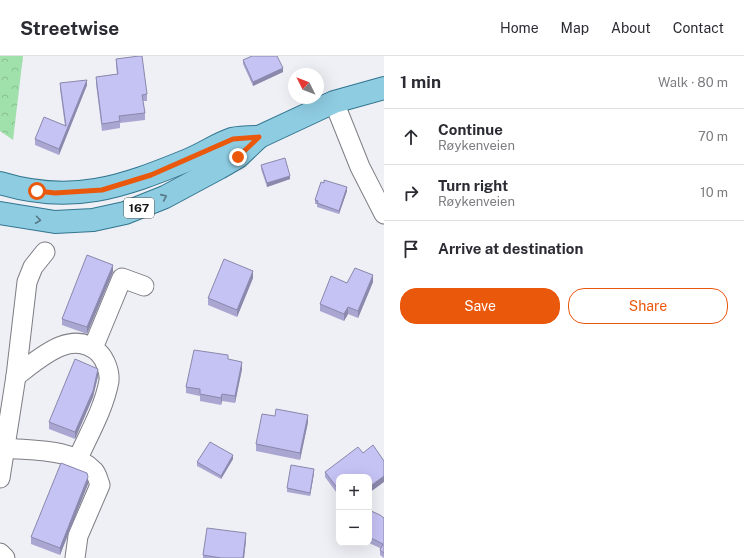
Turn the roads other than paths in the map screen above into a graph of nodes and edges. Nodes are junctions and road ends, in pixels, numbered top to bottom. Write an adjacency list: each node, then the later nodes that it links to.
1 (384, 88): 2 (main road, 167)
2 (334, 102): 3 (main road, 167); 6 (street)
3 (259, 137): 4 (main road, 167); 5 (main road, 167, one-way to 3)
4 (0, 184)
5 (0, 213)
6 (384, 214)
7 (45, 252): 10 (street)
8 (144, 286): 9 (street)
9 (93, 348): 10 (street); 12 (street)
10 (16, 376): 11 (street)
11 (6, 448): 12 (street); 13 (street)
12 (78, 458): 16 (street)
13 (0, 478)
14 (0, 553): 15 (street)
15 (5, 558)
16 (75, 558)

